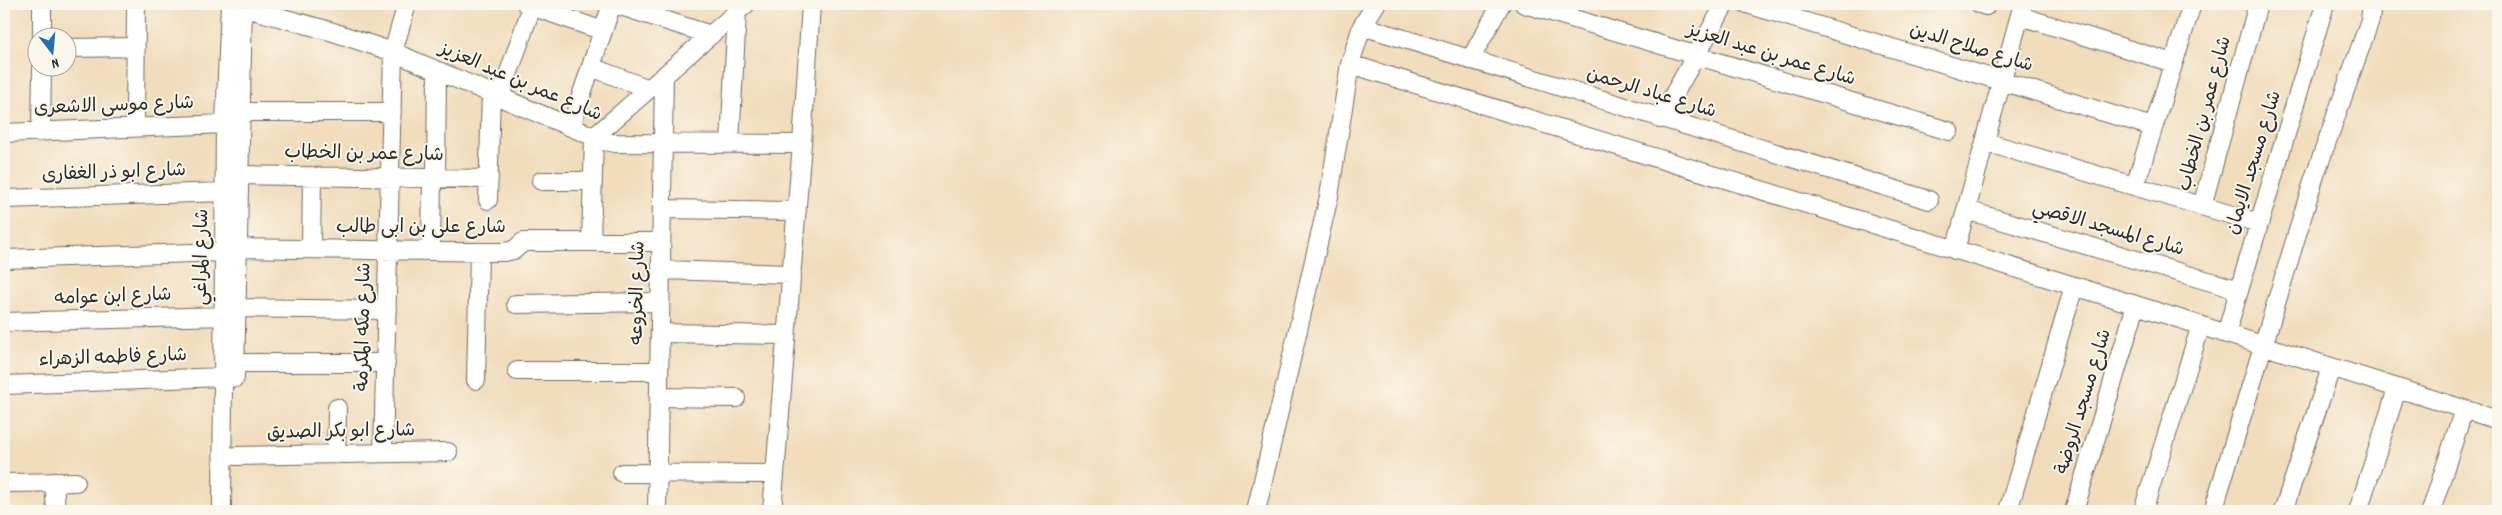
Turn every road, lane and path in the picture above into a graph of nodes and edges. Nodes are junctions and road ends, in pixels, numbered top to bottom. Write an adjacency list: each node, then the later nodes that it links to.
1 (42, 4): 20 (street)
2 (136, 4): 23 (street)
3 (407, 4): 25 (street, شارع مكه المكرمة)
4 (613, 4): 21 (street); 22 (street)
5 (811, 4): 50 (street)
6 (1376, 4): 19 (street)
7 (1501, 4): 27 (street)
8 (1524, 4): 26 (street, شارع عمر بن عبد العزيز)
9 (1725, 4): 26 (street)
10 (1748, 4): 34 (street, شارع صلاح الدين)
11 (2192, 4): 28 (street)
12 (2258, 4): 63 (street, شارع عمر بن الخطاب)
13 (2325, 4): 67 (street, شارع مسجد الايمان)
14 (2372, 4): 91 (street)
15 (237, 5): 25 (street, شارع عمر بن عبد العزيز); 38 (street, شارع المراغي)
16 (529, 5): 21 (street); 36 (street)
17 (741, 8): 22 (street); 49 (street)
18 (2021, 10): 28 (street); 34 (street)
19 (1362, 26): 27 (street, شارع عباد الرحمن); 29 (street)
20 (42, 28)
21 (603, 31): 30 (street)
22 (711, 34): 32 (street)
23 (136, 47): 24 (street); 42 (street)
24 (78, 48)
25 (393, 52): 31 (street, شارع عمر بن عبد العزيز); 37 (street, شارع مكه المكرمة)
26 (1696, 55): 39 (street); 43 (street, شارع عمر بن عبد العزيز)
27 (1470, 60): 39 (street, شارع عباد الرحمن)
28 (2173, 63): 41 (street)
29 (1350, 64): 73 (street); 121 (street)
30 (591, 67): 35 (street); 40 (street)
31 (437, 71): 36 (street, شارع عمر بن عبد العزيز); 54 (street)
32 (664, 76): 35 (street); 48 (street, شارع الخروعه)
33 (42, 78): 44 (street)
34 (2001, 81): 41 (street, شارع صلاح الدين); 47 (street)
35 (649, 89): 46 (street)
36 (496, 94): 40 (street, شارع عمر بن عبد العزيز); 55 (street)
37 (392, 112): 38 (street, شارع موسى الاشعرى); 53 (street, شارع مكه المكرمة)
38 (230, 116): 42 (street, شارع موسى الاشعرى); 51 (street, شارع المراغي); 59 (street, شارع المراغي)
39 (1660, 119): 62 (street, شارع عباد الرحمن)
40 (571, 126): 46 (street, شارع عمر بن عبد العزيز)
41 (2153, 127): 58 (street)
42 (135, 128): 44 (street, شارع موسى الاشعرى)
43 (1949, 131)
44 (41, 132): 45 (street, شارع موسى الاشعرى)
45 (4, 133)
46 (594, 137): 48 (street, شارع عمر بن عبد العزيز); 57 (street)
47 (1985, 142): 58 (street); 65 (street)
48 (663, 143): 49 (street, شارع عمر بن عبد العزيز); 64 (street, شارع الخروعه)
49 (730, 143): 50 (street, شارع عمر بن عبد العزيز)
50 (802, 144): 66 (street)
51 (239, 174): 52 (street, شارع عمر بن الخطاب); 71 (street, شارع المراغي)
52 (312, 176): 53 (street, شارع عمر بن الخطاب); 70 (street)
53 (390, 177): 54 (street, شارع عمر بن الخطاب); 72 (street, شارع مكه المكرمة)
54 (434, 178): 55 (street, شارع عمر بن الخطاب); 74 (street)
55 (489, 180): 61 (street)
56 (541, 181): 57 (street)
57 (593, 181): 68 (street)
58 (2135, 186): 63 (street)
59 (225, 192): 60 (street, شارع ابو ذر الغفارى); 71 (street, شارع المراغي)
60 (4, 199)
61 (488, 200)
62 (1929, 200)
63 (2202, 206): 67 (street)
64 (662, 210): 66 (street); 69 (street, شارع الخروعه)
65 (1966, 210): 73 (street); 80 (street, شارع المسجد الاقصي)
66 (797, 211): 78 (street)
67 (2259, 224): 80 (street, شارع مسجد الايمان)
68 (591, 242): 69 (street, شارع على بن ابى طالب); 75 (street, شارع على بن ابى طالب)
69 (661, 242): 77 (street, شارع الخروعه)
70 (311, 249): 71 (street, شارع على بن ابى طالب); 72 (street, شارع على بن ابى طالب)
71 (232, 250): 76 (street, شارع على بن ابى طالب); 85 (street, شارع المراغي)
72 (388, 250): 74 (street, شارع على بن ابى طالب); 84 (street, شارع مكه المكرمة)
73 (1955, 250): 79 (street)
74 (431, 251): 75 (street, شارع على بن ابى طالب)
75 (479, 252): 98 (street)
76 (4, 259)
77 (661, 270): 78 (street); 81 (street, شارع الخروعه)
78 (792, 274): 90 (street)
79 (2074, 286): 83 (street); 122 (street)
80 (2239, 290): 89 (street, شارع مسجد الايمان)
81 (660, 302): 82 (street); 88 (street, شارع الخروعه)
82 (516, 304)
83 (2136, 305): 87 (street); 123 (street, شارع مسجد الروضة)
84 (387, 310): 85 (street, شارع ابن عوامه); 93 (street, شارع مكه المكرمة)
85 (231, 312): 86 (street, شارع ابن عوامه); 92 (street, شارع المراغي); 97 (street, شارع المراغي)
86 (4, 322)
87 (2201, 326): 89 (street); 124 (street)
88 (660, 333): 90 (street); 96 (street, شارع الخروعه)
89 (2226, 334): 91 (street)
90 (786, 335): 112 (street)
91 (2264, 347): 94 (street); 125 (street)
92 (236, 363): 93 (street); 109 (street, شارع المراغي)
93 (386, 363): 107 (street, شارع مكه المكرمة)
94 (2331, 368): 100 (street); 126 (street)
95 (517, 371): 96 (street)
96 (659, 371): 101 (street, شارع الخروعه)
97 (224, 377): 99 (street, شارع فاطمه الزهراء); 117 (street, شارع المراغي)
98 (476, 380)
99 (4, 385)
100 (2397, 389): 104 (street); 127 (street)
101 (659, 397): 102 (street); 111 (street, شارع الخروعه)
102 (736, 398)
103 (337, 408): 108 (street)
104 (2464, 409): 105 (street); 128 (street)
105 (2498, 420)
106 (448, 452): 107 (street, شارع ابو بكر الصديق)
107 (383, 454): 108 (street, شارع ابو بكر الصديق)
108 (336, 455): 109 (street, شارع ابو بكر الصديق)
109 (234, 456): 118 (street, شارع المراغي)
110 (622, 473): 111 (street)
111 (657, 474): 112 (street); 119 (street, شارع الخروعه)
112 (775, 474): 120 (street)
113 (54, 482): 114 (street); 115 (street); 116 (street)
114 (76, 482)
115 (4, 483)
116 (56, 511)
117 (222, 511)
118 (233, 511)
119 (657, 511)
120 (772, 511)
121 (1256, 511)
122 (2008, 511)
123 (2074, 511)
124 (2143, 511)
125 (2213, 511)
126 (2283, 511)
127 (2358, 511)
128 (2431, 511)

